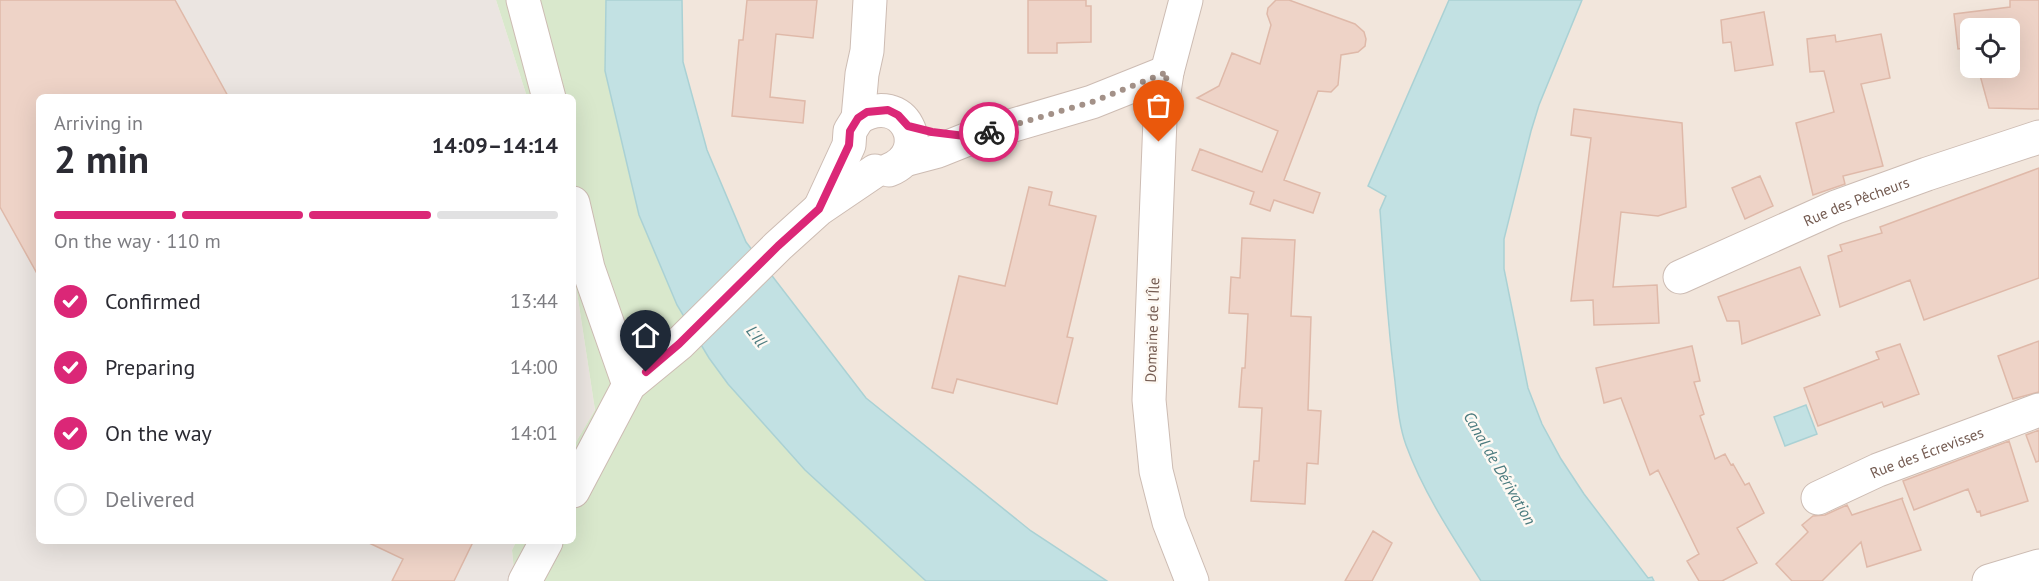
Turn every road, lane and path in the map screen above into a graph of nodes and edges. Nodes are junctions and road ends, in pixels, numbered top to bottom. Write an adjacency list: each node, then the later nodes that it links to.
1 (523, 0): 5 (street)
2 (870, 0): 6 (street)
3 (1185, 0): 4 (street, Domaine de l'Île)
4 (1167, 72): 7 (street); 20 (street, Domaine de l'Île)
5 (548, 94)
6 (876, 125): 7 (street); 9 (street); 9 (street); 10 (street)
7 (973, 137): 9 (street)
8 (2039, 137): 12 (street, Rue des Pêcheurs)
9 (890, 165): 10 (street)
10 (819, 209): 13 (street)
11 (576, 216): 13 (street)
12 (1680, 277)
13 (629, 385): 15 (street)
14 (2039, 410): 16 (street, Rue des Écrevisses)
15 (576, 485)
16 (1818, 498)
17 (545, 544): 19 (street)
18 (2039, 566): 21 (street)
19 (525, 581)
20 (1192, 581)
21 (1989, 581)

